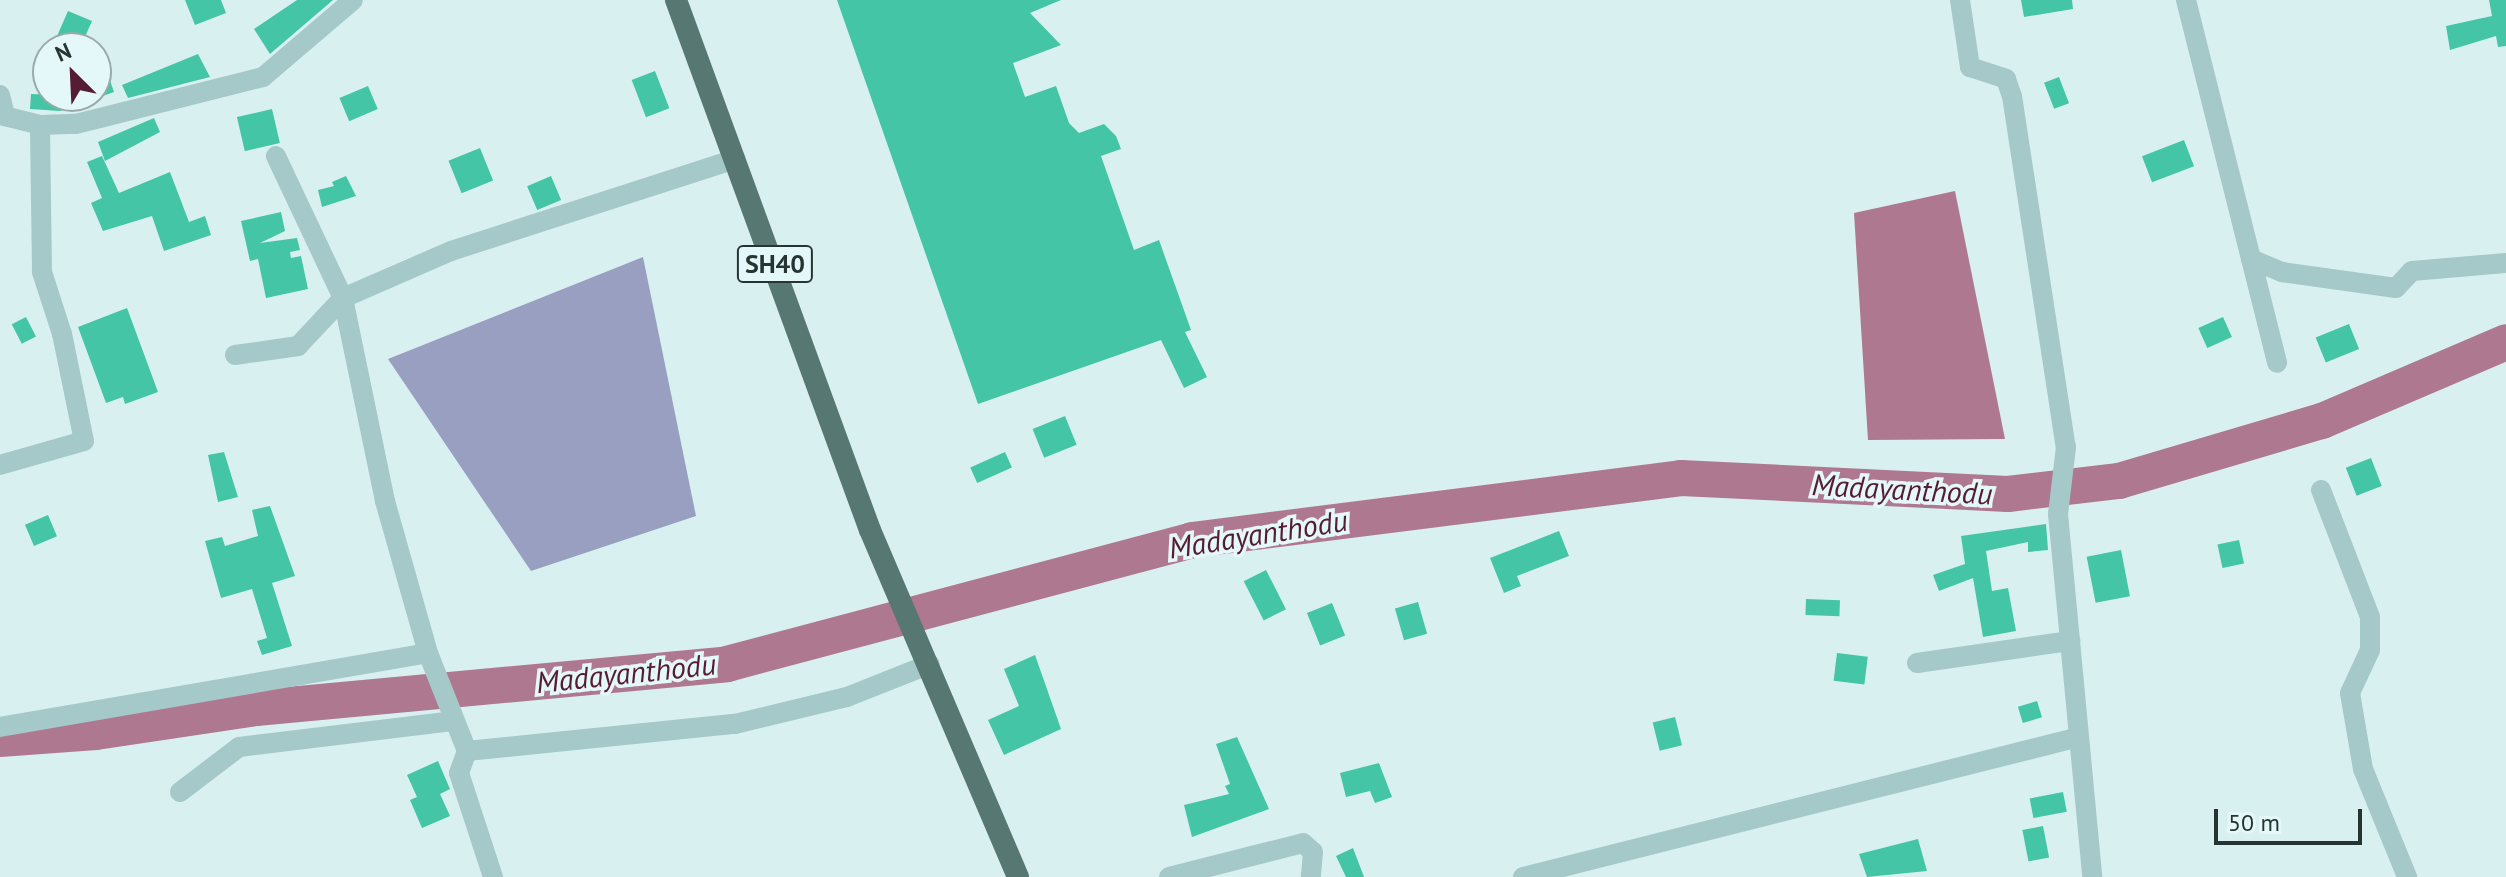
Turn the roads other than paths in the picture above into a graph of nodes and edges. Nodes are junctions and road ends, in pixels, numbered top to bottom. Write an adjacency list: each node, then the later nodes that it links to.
1 (353, 0): 6 (street)
2 (676, 0): 8 (main road, SH40)
3 (1960, 0): 16 (street)
4 (2186, 0): 9 (street)
5 (2, 109): 6 (street)
6 (40, 125): 14 (street)
7 (276, 156): 11 (street)
8 (736, 159): 11 (street); 18 (main road, SH40)
9 (2251, 259): 10 (street); 13 (street)
10 (2506, 263)
11 (343, 298): 12 (street); 17 (street)
12 (235, 355)
13 (2277, 363)
14 (0, 465)
15 (2321, 490): 31 (street)
16 (2070, 641): 19 (street); 22 (street)
17 (428, 653): 20 (street); 21 (street)
18 (927, 657): 23 (street); 26 (main road, SH40)
19 (1917, 663)
20 (451, 712): 23 (street); 24 (street)
21 (0, 727)
22 (2079, 737): 29 (street); 30 (street)
23 (467, 751): 25 (street)
24 (180, 792)
25 (493, 877)
26 (1018, 877)
27 (1169, 877): 28 (street)
28 (1311, 877)
29 (1523, 877)
30 (2092, 877)
31 (2407, 877)

